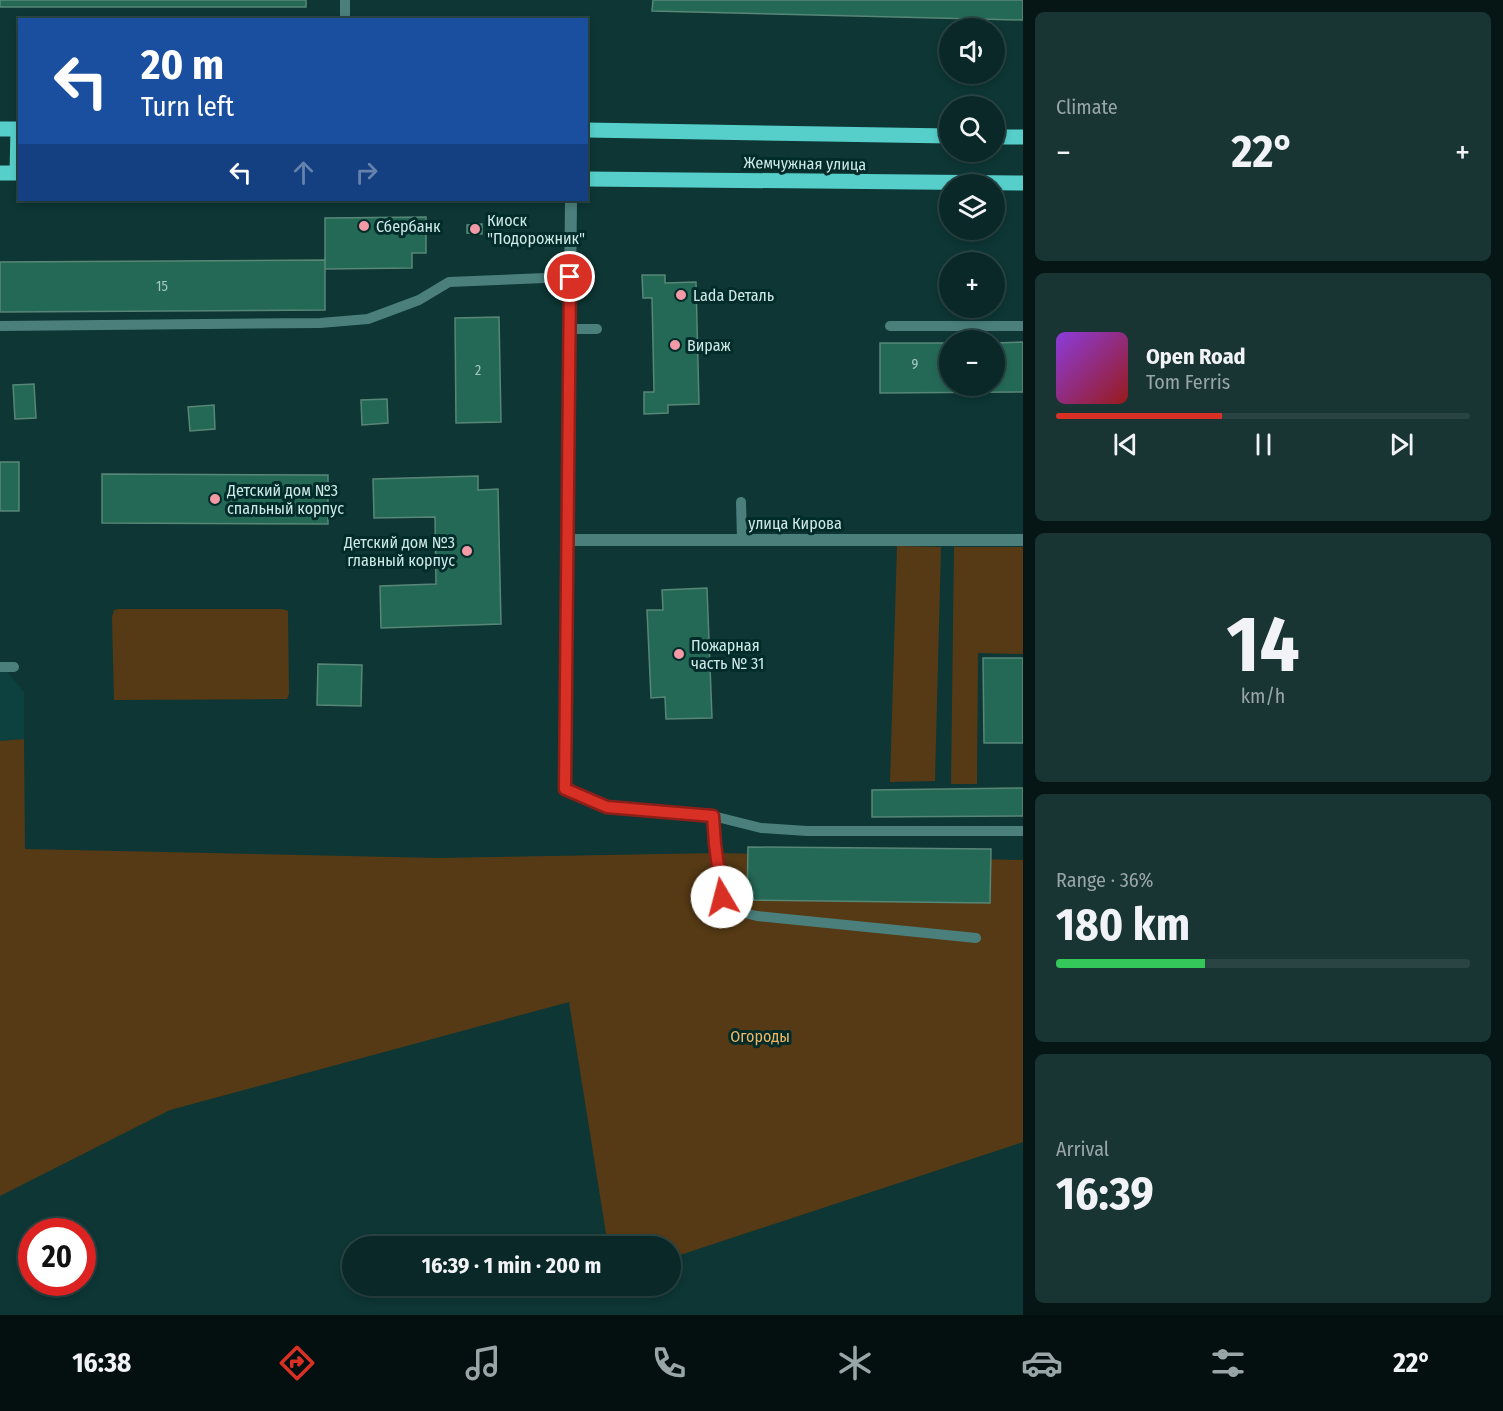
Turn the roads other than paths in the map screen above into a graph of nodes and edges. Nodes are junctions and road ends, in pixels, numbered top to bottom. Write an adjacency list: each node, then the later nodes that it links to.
1 (345, 0): 2 (lane)
2 (345, 18)
3 (0, 129): 4 (main road)
4 (18, 129)
5 (588, 130): 6 (main road, Жемчужная улица)
6 (939, 136)
7 (1005, 137): 8 (main road)
8 (1023, 137)
9 (0, 172): 10 (main road)
10 (18, 173)
11 (588, 179): 12 (main road, Жемчужная улица)
12 (1023, 183)
13 (571, 201): 14 (street)
14 (570, 277): 15 (lane); 18 (street)
15 (0, 326)
16 (890, 326): 17 (lane)
17 (1023, 326)
18 (570, 329): 19 (lane); 21 (street)
19 (597, 329)
20 (741, 502): 22 (lane)
21 (567, 540): 22 (street, улица Кирова); 26 (street)
22 (742, 540): 23 (street, улица Кирова)
23 (1023, 540)
24 (0, 667): 25 (lane)
25 (14, 668)
26 (565, 789): 27 (lane)
27 (713, 816): 28 (lane); 29 (lane)
28 (1023, 831)
29 (976, 938)

